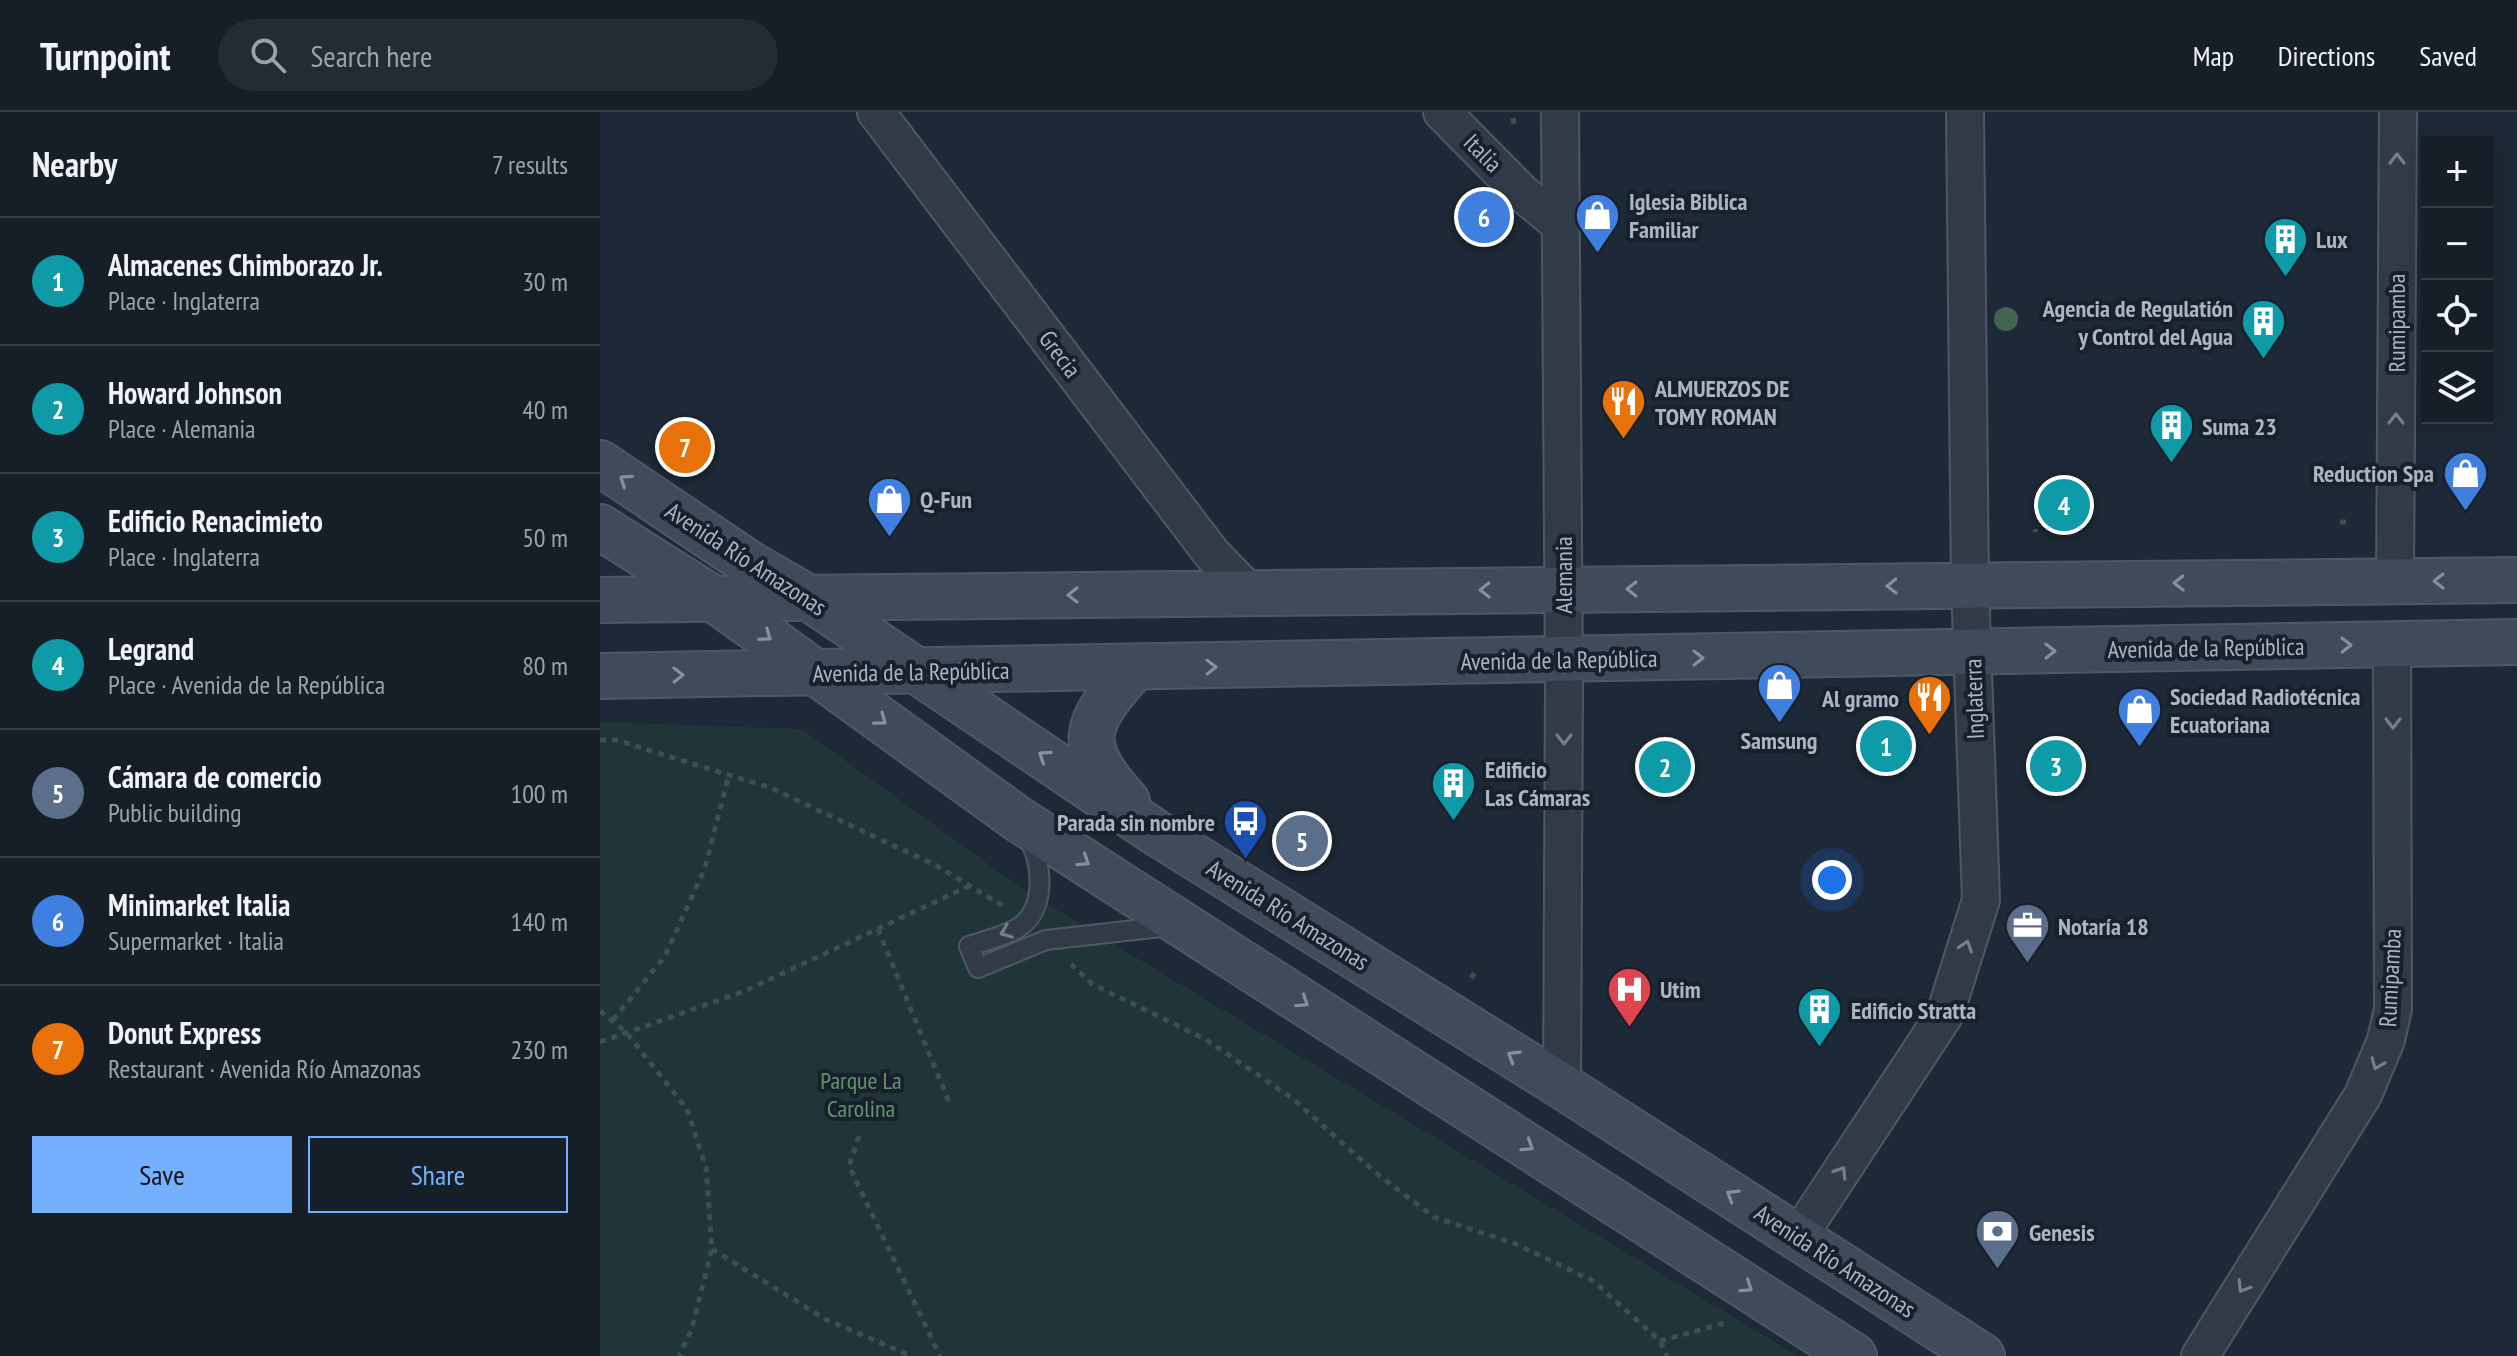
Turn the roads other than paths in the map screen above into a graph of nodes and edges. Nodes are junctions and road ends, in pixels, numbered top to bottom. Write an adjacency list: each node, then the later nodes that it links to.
1 (876, 112): 13 (street, Grecia)
2 (1442, 112): 6 (street, Italia)
3 (1560, 112): 6 (street, Alemania)
4 (1965, 112): 11 (street, Inglaterra)
5 (2398, 112): 10 (street, Rumipamba, one-way to 5)
6 (1561, 225): 12 (street, Alemania)
7 (600, 463): 14 (main road, Avenida Río Amazonas, one-way to 7)
8 (600, 527): 15 (main road)
9 (2517, 580): 10 (main road, one-way to 10)
10 (2395, 581): 11 (main road, one-way to 11)
11 (1970, 585): 12 (main road, one-way to 12); 19 (street, Inglaterra)
12 (1563, 589): 13 (main road, one-way to 13); 20 (street, Alemania)
13 (1250, 593): 14 (main road, one-way to 14)
14 (809, 598): 15 (main road); 23 (main road, Avenida Río Amazonas)
15 (714, 599): 16 (main road); 22 (main road, one-way to 22)
16 (600, 600)
17 (2517, 642): 18 (main road, Avenida de la República)
18 (2392, 645): 19 (main road, Avenida de la República, one-way to 18); 32 (street, Rumipamba, one-way to 32)
19 (1972, 653): 20 (main road, Avenida de la República, one-way to 19); 29 (street, Inglaterra, one-way to 19)
20 (1564, 661): 21 (main road, Avenida de la República, one-way to 20); 28 (street, Alemania, one-way to 28)
21 (1133, 669): 23 (main road, Avenida de la República); 26 (main road)
22 (818, 673): 23 (main road, Avenida de la República); 24 (main road, Avenida de la República, one-way to 22); 25 (main road, one-way to 25)
23 (921, 673): 26 (main road, Avenida Río Amazonas, one-way to 23)
24 (600, 676)
25 (1018, 819): 27 (main road, one-way to 27); 27 (lane, one-way to 27)
26 (1155, 832): 28 (main road, Avenida Río Amazonas, one-way to 26)
27 (1183, 925): 30 (main road, one-way to 30)
28 (1562, 1086): 29 (main road, Avenida Río Amazonas, one-way to 28)
29 (1798, 1237): 31 (main road, Avenida Río Amazonas)
30 (1854, 1356)
31 (1982, 1356)
32 (2200, 1356)

